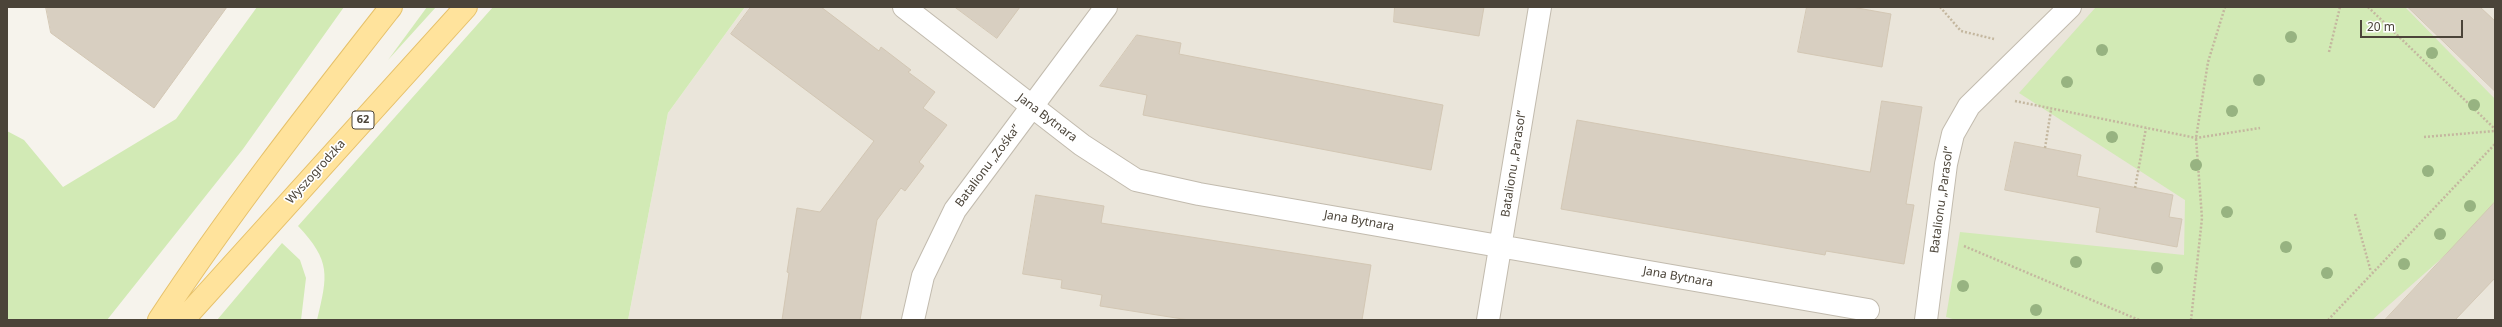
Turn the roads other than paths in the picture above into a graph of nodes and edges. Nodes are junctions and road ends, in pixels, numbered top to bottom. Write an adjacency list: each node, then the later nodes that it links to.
1 (391, 7): 10 (main road)
2 (466, 7): 11 (main road, Wyszogrodzka / 62)
3 (904, 7): 7 (street, Jana Bytnara)
4 (1106, 7): 7 (street, Batalionu „Zośka”)
5 (1540, 7): 8 (street, Batalionu „Parasol”)
6 (2070, 7): 14 (street, Batalionu „Parasol”)
7 (1032, 107): 8 (street, Jana Bytnara); 12 (street, Batalionu „Zośka”)
8 (1501, 246): 9 (street, Jana Bytnara); 13 (street, Batalionu „Parasol”)
9 (1868, 310)
10 (159, 320)
11 (182, 320)
12 (913, 320)
13 (1488, 320)
14 (1926, 320)

